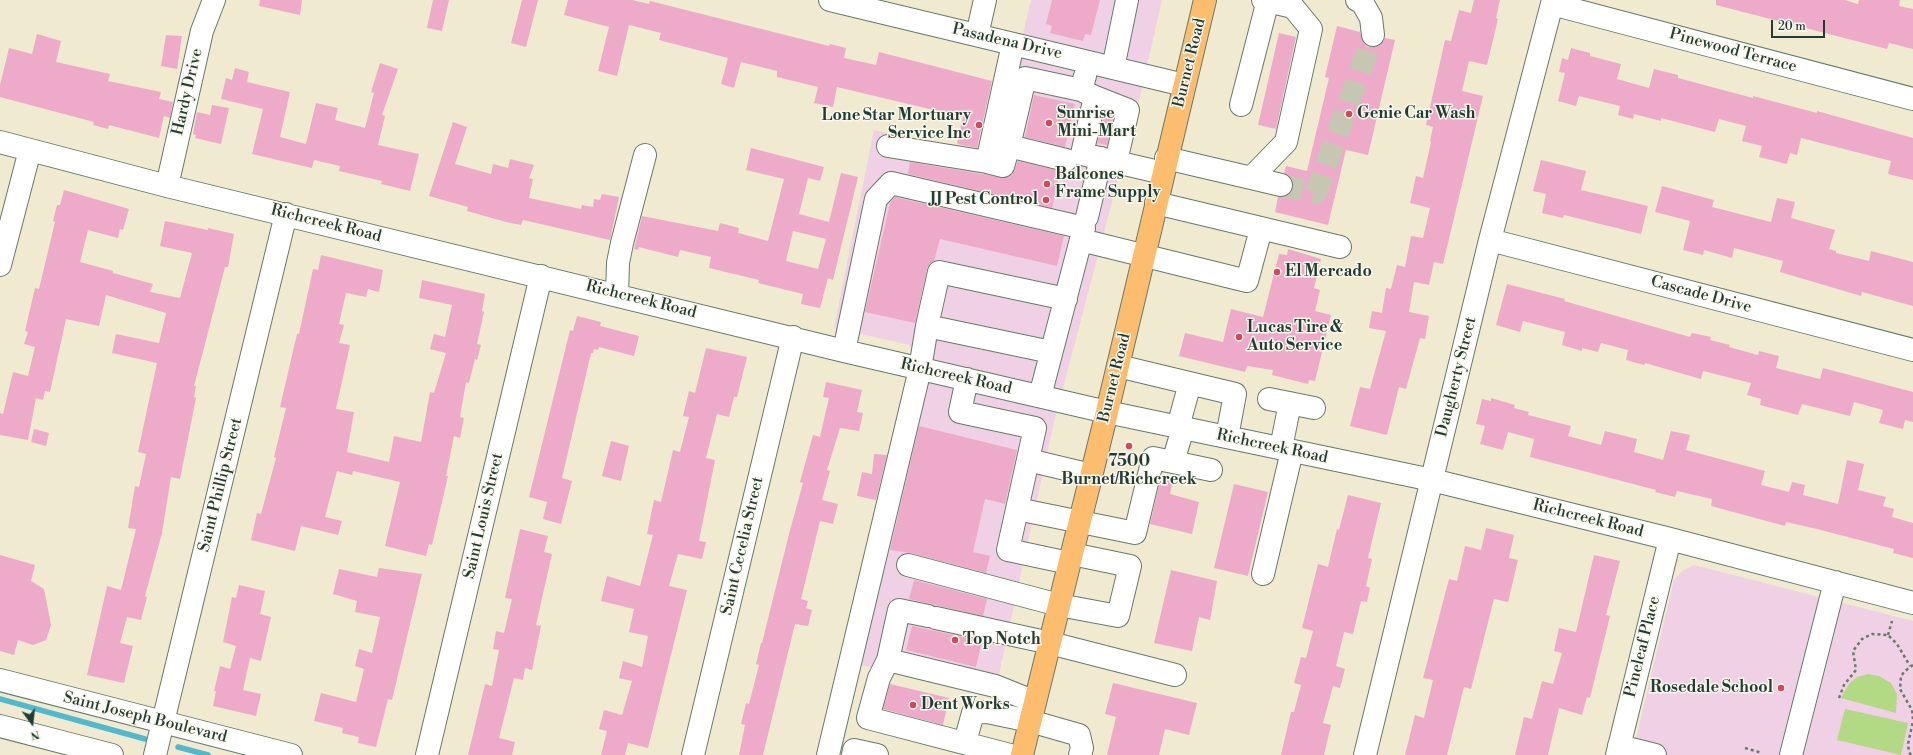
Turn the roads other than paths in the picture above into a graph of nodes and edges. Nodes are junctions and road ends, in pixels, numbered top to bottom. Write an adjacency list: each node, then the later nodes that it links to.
1 (214, 0): 29 (street, Hardy Drive)
2 (830, 0): 9 (street, Pasadena Drive)
3 (985, 0): 9 (street)
4 (1127, 0): 13 (street)
5 (1205, 0): 14 (main road, Burnet Road)
6 (1266, 0): 17 (street); 27 (street)
7 (1357, 0): 10 (street)
8 (1553, 2): 16 (street, Pinewood Terrace); 35 (street, Daugherty Street)
9 (977, 35): 11 (street, Pasadena Drive)
10 (1373, 35)
11 (1013, 44): 12 (street, Pasadena Drive); 25 (street)
12 (1088, 62): 13 (street, Pasadena Drive); 15 (street)
13 (1113, 68): 14 (street, Pasadena Drive)
14 (1184, 85): 26 (main road, Burnet Road)
15 (1088, 93): 20 (street); 24 (street); 24 (street)
16 (1913, 99)
17 (1241, 105)
18 (0, 142): 21 (street, Richcreek Road)
19 (888, 146): 25 (street)
20 (1009, 146): 23 (street); 25 (street)
21 (30, 150): 29 (street, Richcreek Road); 38 (street)
22 (645, 155): 40 (street)
23 (1066, 160)
24 (1108, 160): 26 (street); 32 (street)
25 (986, 162)
26 (1165, 165): 27 (street); 30 (main road, Burnet Road)
27 (1251, 178): 28 (street)
28 (1281, 185)
29 (167, 186): 31 (street, Richcreek Road)
30 (1156, 203): 33 (street); 37 (main road, Burnet Road)
31 (286, 214): 39 (street, Richcreek Road); 80 (street, Saint Phillip Street)
32 (1087, 217)
33 (1261, 229): 36 (street); 37 (street)
34 (1081, 240): 37 (street); 41 (street); 45 (street)
35 (1490, 240): 44 (street, Cascade Drive); 65 (street, Daugherty Street)
36 (1340, 247)
37 (1143, 256): 47 (main road, Burnet Road)
38 (0, 265)
39 (541, 276): 40 (street, Richcreek Road); 88 (street, Saint Louis Street)
40 (617, 295): 43 (street, Richcreek Road)
41 (1066, 299): 42 (street); 46 (street)
42 (927, 326): 46 (street); 48 (street)
43 (793, 337): 45 (street, Richcreek Road); 89 (street, Saint Cecelia Street)
44 (1913, 350)
45 (844, 351): 48 (street, Richcreek Road)
46 (1051, 352): 52 (street)
47 (1118, 366): 50 (street); 56 (main road, Burnet Road)
48 (920, 369): 49 (street, Richcreek Road); 90 (street)
49 (966, 379): 51 (street, Richcreek Road); 57 (street)
50 (1190, 383): 58 (street); 59 (street)
51 (1017, 391): 52 (street, Richcreek Road); 57 (street)
52 (1040, 396): 56 (street, Richcreek Road)
53 (1269, 399): 54 (street)
54 (1290, 403): 55 (street); 60 (street)
55 (1314, 408)
56 (1107, 412): 58 (street, Richcreek Road); 64 (main road, Burnet Road)
57 (1010, 423): 61 (street)
58 (1180, 427): 59 (street, Richcreek Road); 62 (street)
59 (1227, 437): 60 (street, Richcreek Road)
60 (1287, 450): 65 (street, Richcreek Road); 71 (street)
61 (1028, 460): 64 (street); 66 (street)
62 (1173, 462): 63 (street); 67 (street)
63 (1211, 470)
64 (1091, 475): 67 (main road, Burnet Road)
65 (1432, 480): 68 (street, Richcreek Road); 95 (street, Daugherty Street)
66 (1017, 510): 67 (street); 69 (street)
67 (1080, 521): 69 (main road, Burnet Road)
68 (1670, 539): 72 (street, Richcreek Road); 83 (street, Pineleaf Place)
69 (1071, 558): 74 (main road, Burnet Road); 74 (street)
70 (908, 565): 74 (street)
71 (1263, 574)
72 (1835, 582): 73 (street, Richcreek Road); 97 (street)
73 (1913, 603)
74 (1059, 605): 75 (main road, Burnet Road)
75 (1050, 643): 76 (street); 77 (street); 79 (main road, Burnet Road)
76 (888, 660): 79 (street); 82 (street)
77 (1175, 675)
78 (0, 680): 80 (street, Saint Joseph Boulevard)
79 (1033, 711): 82 (street); 93 (main road, Burnet Road); 94 (street)
80 (164, 722): 86 (street, Saint Phillip Street); 87 (street, Saint Joseph Boulevard)
81 (0, 726): 85 (street)
82 (965, 742): 92 (street)
83 (1618, 751): 96 (street)
84 (854, 752): 91 (street)
85 (112, 755)
86 (155, 755)
87 (291, 755)
88 (427, 755)
89 (694, 755)
90 (828, 755)
91 (877, 755)
92 (1010, 755)
93 (1022, 755)
94 (1080, 755)
95 (1365, 755)
96 (1655, 755)
97 (1791, 755)

